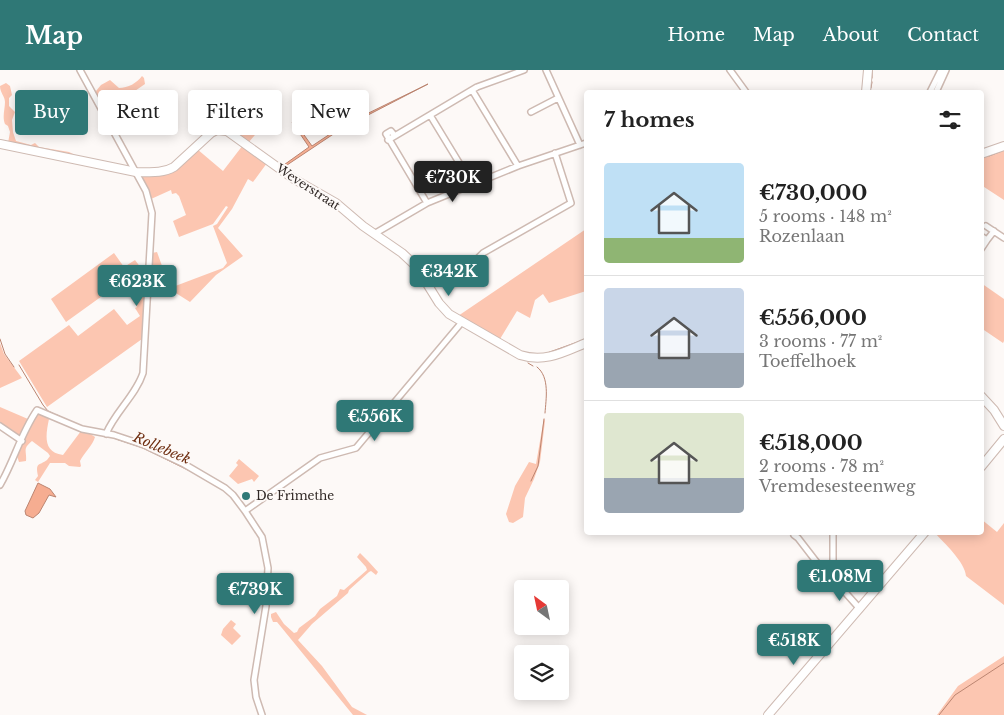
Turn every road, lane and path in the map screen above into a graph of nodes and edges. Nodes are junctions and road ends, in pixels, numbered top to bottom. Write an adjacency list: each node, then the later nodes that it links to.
1 (80, 70): 23 (street)
2 (524, 70): 8 (street)
3 (546, 70): 13 (street)
4 (730, 70): 9 (street)
5 (868, 70): 10 (street)
6 (941, 70): 11 (street)
7 (946, 70): 12 (street)
8 (472, 90): 15 (street); 22 (street)
9 (745, 90)
10 (866, 90)
11 (931, 90)
12 (937, 90)
13 (558, 98): 14 (street); 18 (street)
14 (531, 112)
15 (430, 115): 24 (street); 25 (street)
16 (584, 143): 18 (street)
17 (0, 144): 23 (street, Weverstraat)
18 (580, 144): 20 (street)
19 (1004, 146): 21 (street)
20 (556, 153): 22 (street); 33 (street)
21 (984, 153)
22 (518, 166): 24 (street)
23 (136, 172): 28 (street, Weverstraat); 39 (street)
24 (472, 184): 25 (street)
25 (427, 203): 28 (street)
26 (986, 226): 27 (street)
27 (994, 231): 30 (street); 31 (street)
28 (374, 234): 34 (street, Weverstraat)
29 (984, 238): 31 (street)
30 (1004, 238)
31 (987, 240): 32 (street)
32 (984, 244)
33 (477, 259)
34 (462, 322): 35 (street, Weverstraat); 44 (street)
35 (584, 344)
36 (984, 399): 38 (street)
37 (0, 426): 41 (street)
38 (1004, 426)
39 (106, 434): 41 (street); 44 (street)
40 (1004, 439): 42 (street)
41 (22, 441): 43 (street)
42 (984, 463)
43 (0, 485)
44 (245, 511): 50 (street)
45 (794, 535): 48 (street)
46 (833, 535): 48 (street)
47 (922, 535): 49 (street)
48 (833, 576): 49 (street)
49 (860, 609): 51 (street)
50 (262, 715)
51 (768, 715)

